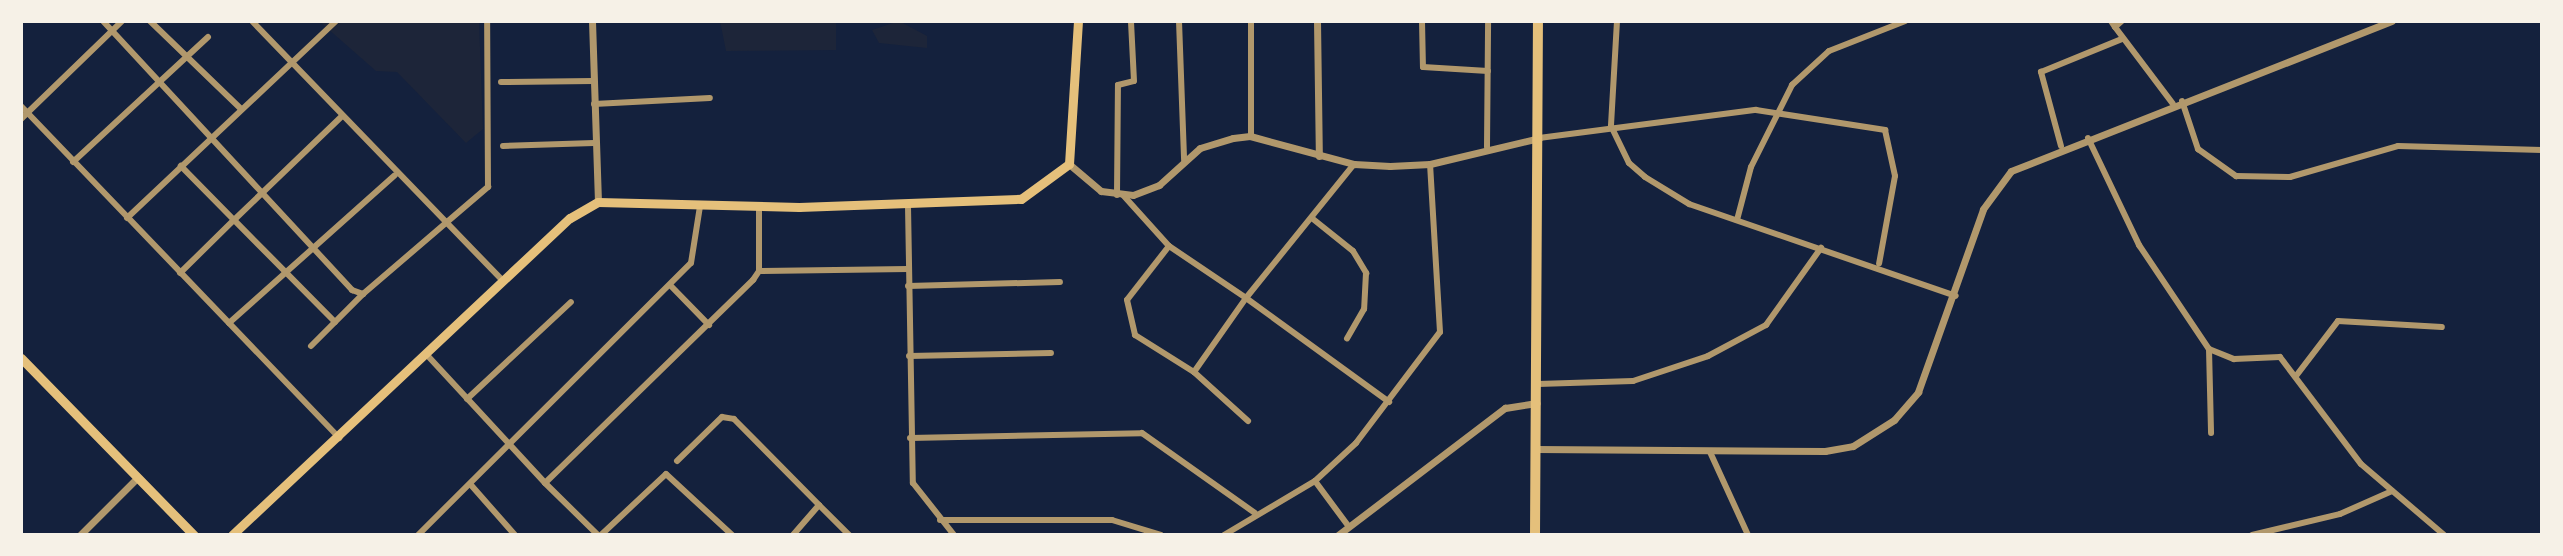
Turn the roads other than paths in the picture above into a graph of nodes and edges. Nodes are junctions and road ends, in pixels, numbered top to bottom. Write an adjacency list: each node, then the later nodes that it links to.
1 (103, 21): 21 (street)
2 (122, 21): 21 (street)
3 (150, 21): 24 (street)
4 (252, 21): 25 (street)
5 (336, 21): 25 (street)
6 (487, 21): 68 (street)
7 (592, 21): 27 (street)
8 (1078, 21): 53 (main road)
9 (1131, 21): 59 (street)
10 (1179, 21): 51 (street)
11 (1251, 21): 41 (street)
12 (1317, 21): 50 (street)
13 (1422, 21): 26 (street)
14 (1488, 21): 26 (street)
15 (1538, 21): 43 (main road)
16 (1617, 21): 40 (street)
17 (1905, 21): 38 (street)
18 (2122, 21): 20 (street)
19 (2391, 21): 31 (street)
20 (2113, 24): 23 (street)
21 (112, 30): 28 (street); 36 (street)
22 (208, 37): 24 (street)
23 (2122, 39): 33 (street); 47 (street)
24 (186, 57): 28 (street); 35 (street)
25 (292, 60): 35 (street); 37 (street)
26 (1488, 71): 48 (street)
27 (593, 81): 29 (street); 32 (street)
28 (160, 82): 42 (street); 52 (street)
29 (501, 82)
30 (710, 98): 32 (street)
31 (2182, 100): 33 (street); 49 (street)
32 (594, 104): 45 (street)
33 (2173, 104): 44 (street)
34 (21, 106): 36 (street)
35 (241, 109): 42 (street)
36 (27, 113): 39 (street); 52 (street)
37 (342, 116): 57 (street); 58 (street)
38 (1775, 116): 40 (street); 67 (street); 72 (street)
39 (21, 119)
40 (1611, 126): 43 (street); 67 (street)
41 (1251, 136): 50 (street); 51 (street)
42 (211, 138): 56 (street); 58 (street)
43 (1539, 138): 48 (street); 98 (main road)
44 (2088, 138): 47 (street); 91 (street)
45 (594, 143): 46 (street); 60 (street)
46 (503, 146)
47 (2061, 146): 82 (street)
48 (1487, 147): 55 (street)
49 (2542, 150)
50 (1319, 156): 54 (street)
51 (1184, 160): 59 (street)
52 (73, 162): 64 (street)
53 (1069, 163): 59 (street); 62 (main road)
54 (1354, 164): 55 (street); 65 (street)
55 (1430, 164): 100 (street)
56 (181, 166): 64 (street); 66 (street)
57 (395, 175): 68 (street); 69 (street)
58 (262, 193): 66 (street); 69 (street)
59 (1120, 195): 70 (street)
60 (598, 202): 61 (main road); 77 (main road)
61 (700, 206): 63 (main road); 79 (street)
62 (908, 206): 63 (main road); 73 (street)
63 (759, 207): 75 (street)
64 (127, 218): 76 (street)
65 (1313, 219): 83 (street); 89 (street)
66 (234, 220): 74 (street); 76 (street)
67 (1737, 220): 71 (street)
68 (444, 225): 77 (street); 81 (street)
69 (312, 246): 74 (street); 81 (street)
70 (1169, 246): 83 (street); 96 (street)
71 (1821, 248): 72 (street); 98 (street)
72 (1879, 264): 82 (street)
73 (908, 269): 75 (street); 80 (street)
74 (285, 271): 85 (street); 86 (street)
75 (760, 271): 87 (street)
76 (180, 273): 86 (street)
77 (503, 281): 93 (main road)
78 (1060, 282): 80 (street)
79 (670, 285): 87 (street); 106 (street)
80 (908, 286): 94 (street)
81 (363, 294): 85 (street)
82 (1956, 296): 108 (street)
83 (1246, 298): 96 (street); 100 (street)
84 (571, 302): 99 (street)
85 (335, 322): 90 (street)
86 (229, 323): 104 (street)
87 (709, 325): 112 (street)
88 (2442, 327): 97 (street)
89 (1347, 338)
90 (311, 346)
91 (2209, 349): 97 (street); 103 (street)
92 (1051, 354): 94 (street)
93 (427, 355): 99 (street); 104 (main road)
94 (909, 356): 105 (street)
95 (21, 358): 110 (main road)
96 (1194, 372): 102 (street)
97 (2296, 376): 114 (street)
98 (1538, 384): 101 (main road)
99 (467, 399): 106 (street)
100 (1389, 402): 111 (street)
101 (1537, 403): 107 (main road); 118 (street)
102 (1248, 421)
103 (2211, 433)
104 (339, 438): 121 (main road)
105 (910, 438): 116 (street); 117 (street)
106 (506, 441): 112 (street); 113 (street)
107 (1536, 449): 108 (street); 132 (main road)
108 (1710, 452): 133 (street)
109 (677, 461): 115 (street)
110 (137, 478): 119 (street); 120 (main road)
111 (1315, 481): 116 (street); 118 (street)
112 (545, 483): 124 (street)
113 (471, 485): 122 (street); 123 (street)
114 (2392, 491): 134 (street); 135 (street)
115 (820, 506): 126 (street); 127 (street)
116 (1255, 513): 130 (street)
117 (940, 520): 128 (street); 129 (street)
118 (1349, 527): 131 (street)
119 (80, 535)
120 (194, 535)
121 (232, 535)
122 (418, 535)
123 (515, 535)
124 (599, 535): 125 (street)
125 (732, 535)
126 (793, 535)
127 (849, 535)
128 (954, 535)
129 (1161, 535)
130 (1224, 535)
131 (1338, 535)
132 (1535, 535)
133 (1748, 535)
134 (2252, 535)
135 (2444, 535)

